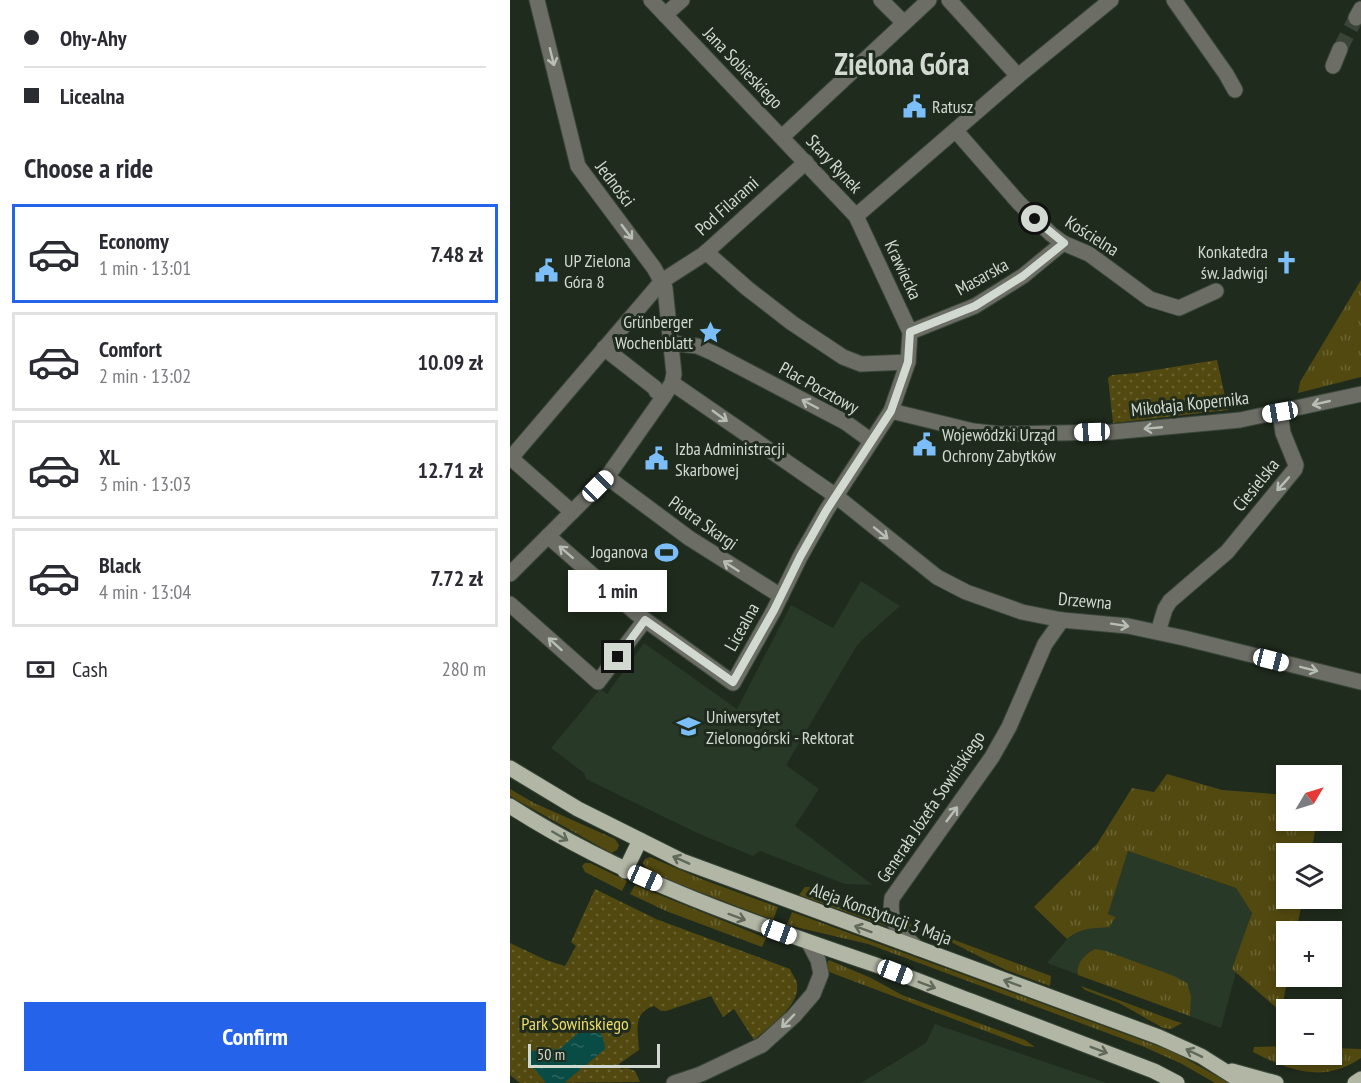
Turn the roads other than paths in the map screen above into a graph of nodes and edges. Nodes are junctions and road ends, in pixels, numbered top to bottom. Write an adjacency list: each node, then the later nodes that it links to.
1 (537, 0): 21 (street, Jedności, one-way to 21)
2 (651, 0): 9 (street, Jana Sobieskiego)
3 (682, 0): 9 (street)
4 (881, 0): 10 (street)
5 (928, 0): 10 (street, Stary Rynek)
6 (949, 0): 13 (street)
7 (1111, 0): 13 (street, Stary Rynek)
8 (1174, 0): 14 (street)
9 (665, 15): 16 (street, Jana Sobieskiego)
10 (904, 23): 16 (street, Stary Rynek)
11 (1340, 49): 12 (street)
12 (1333, 66)
13 (1018, 76): 15 (street, Stary Rynek)
14 (1235, 90)
15 (956, 131): 18 (street, Stary Rynek); 19 (street, Kościelna)
16 (782, 137): 17 (street, Stary Rynek)
17 (806, 162): 18 (street, Stary Rynek); 20 (street, Pod Filarami)
18 (856, 216): 23 (street, Krawiecka)
19 (1064, 243): 22 (street, Kościelna); 23 (street, Masarska)
20 (706, 252): 21 (street, Pod Filarami); 26 (street)
21 (660, 279): 24 (street, Jedności); 25 (street)
22 (1216, 291)
23 (910, 332): 26 (street, Krawiecka)
24 (670, 343): 27 (street, Jedności); 32 (street, Plac Pocztowy, one-way to 24)
25 (604, 348): 28 (street); 33 (street)
26 (908, 362): 30 (street, Krawiecka)
27 (672, 382): 34 (street); 35 (street, one-way to 35)
28 (656, 392)
29 (1361, 394): 31 (street, one-way to 31)
30 (891, 411): 31 (street, Mikołaja Kopernika, one-way to 30); 32 (street, Krawiecka)
31 (1280, 412): 43 (street, Ciesielska, one-way to 43)
32 (870, 440): 35 (street)
33 (510, 458): 36 (street)
34 (607, 477): 36 (street); 39 (street, Piotra Skargi, one-way to 34)
35 (836, 496): 39 (street, Licealna); 42 (street, Drzewna, one-way to 42)
36 (572, 512): 37 (street)
37 (548, 536): 38 (street); 41 (street, Licealna, one-way to 37)
38 (510, 574)
39 (781, 596): 41 (street, Licealna)
40 (510, 604): 41 (street, one-way to 40)
41 (645, 620)
42 (1062, 620): 43 (street, Drzewna, one-way to 43); 50 (street, Generała Józefa Sowińskiego, one-way to 42)
43 (1158, 632): 44 (street, Drzewna, one-way to 44)
44 (1361, 682)
45 (510, 768): 47 (main road, Aleja Konstytucji 3 Maja)
46 (510, 806): 48 (main road, one-way to 48)
47 (640, 840): 48 (main road); 50 (main road, Aleja Konstytucji 3 Maja, one-way to 47)
48 (625, 871): 49 (main road, one-way to 49)
49 (809, 943): 52 (street, one-way to 52); 55 (main road, one-way to 55)
50 (918, 949): 51 (main road, Aleja Konstytucji 3 Maja, one-way to 50)
51 (1223, 1069): 56 (main road, Aleja Konstytucji 3 Maja); 57 (main road)
52 (704, 1078): 54 (street)
53 (1361, 1079): 58 (main road)
54 (674, 1083)
55 (1177, 1083)
56 (1244, 1083)
57 (1276, 1083)
58 (1355, 1083)

